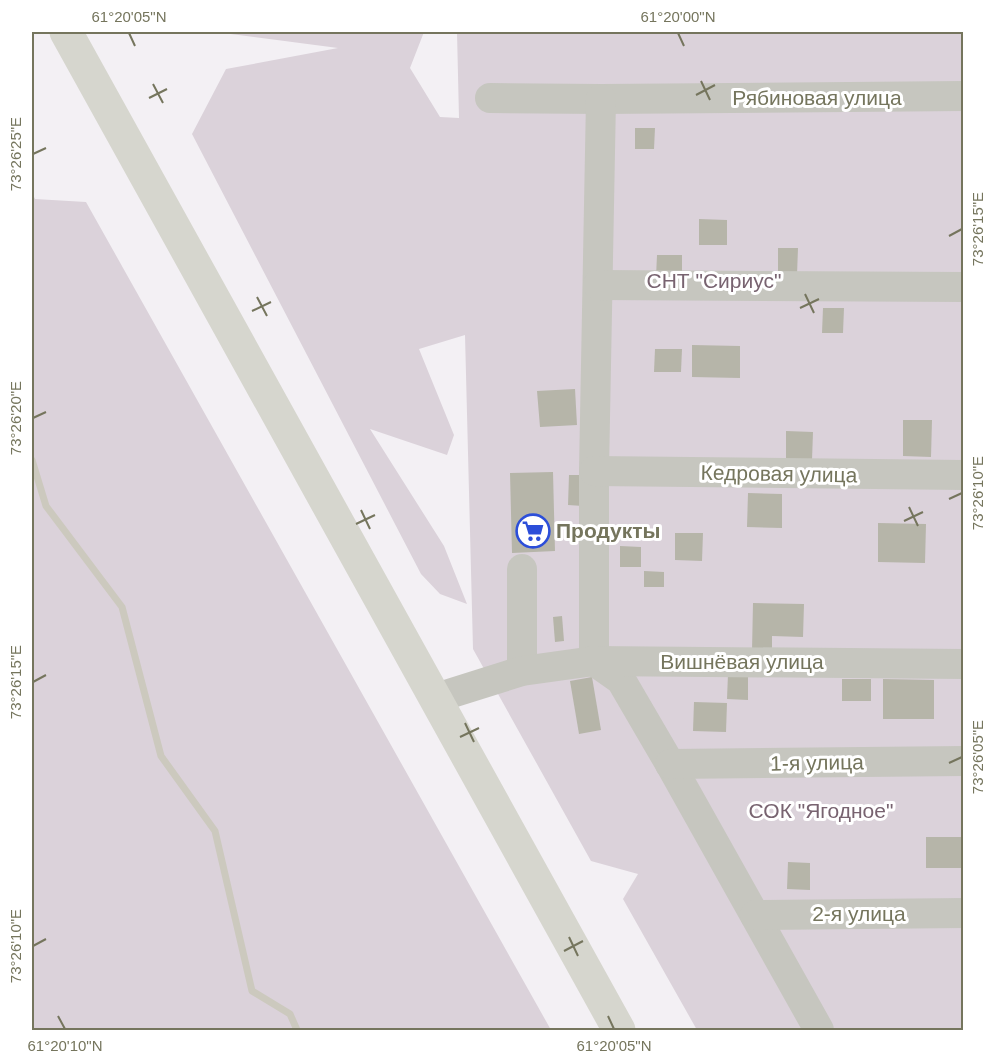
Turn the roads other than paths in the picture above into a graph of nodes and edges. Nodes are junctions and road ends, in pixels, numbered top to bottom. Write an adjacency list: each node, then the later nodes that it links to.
1 (66, 32): 13 (main road)
2 (963, 96): 4 (street, Рябиновая улица)
3 (490, 98): 4 (street, Рябиновая улица)
4 (602, 99): 5 (street)
5 (598, 285): 6 (street); 7 (street)
6 (963, 287)
7 (594, 471): 8 (street, Кедровая улица); 10 (street)
8 (963, 475)
9 (522, 569): 12 (street)
10 (594, 661): 11 (street, Вишнёвая улица); 12 (street, Вишнёвая улица); 15 (street)
11 (963, 664)
12 (522, 670): 13 (street, Вишнёвая улица)
13 (436, 698): 18 (main road)
14 (963, 761): 15 (street, 1-я улица)
15 (670, 765): 17 (street)
16 (963, 913): 17 (street, 2-я улица)
17 (755, 915): 19 (street)
18 (619, 1030)
19 (819, 1030)

